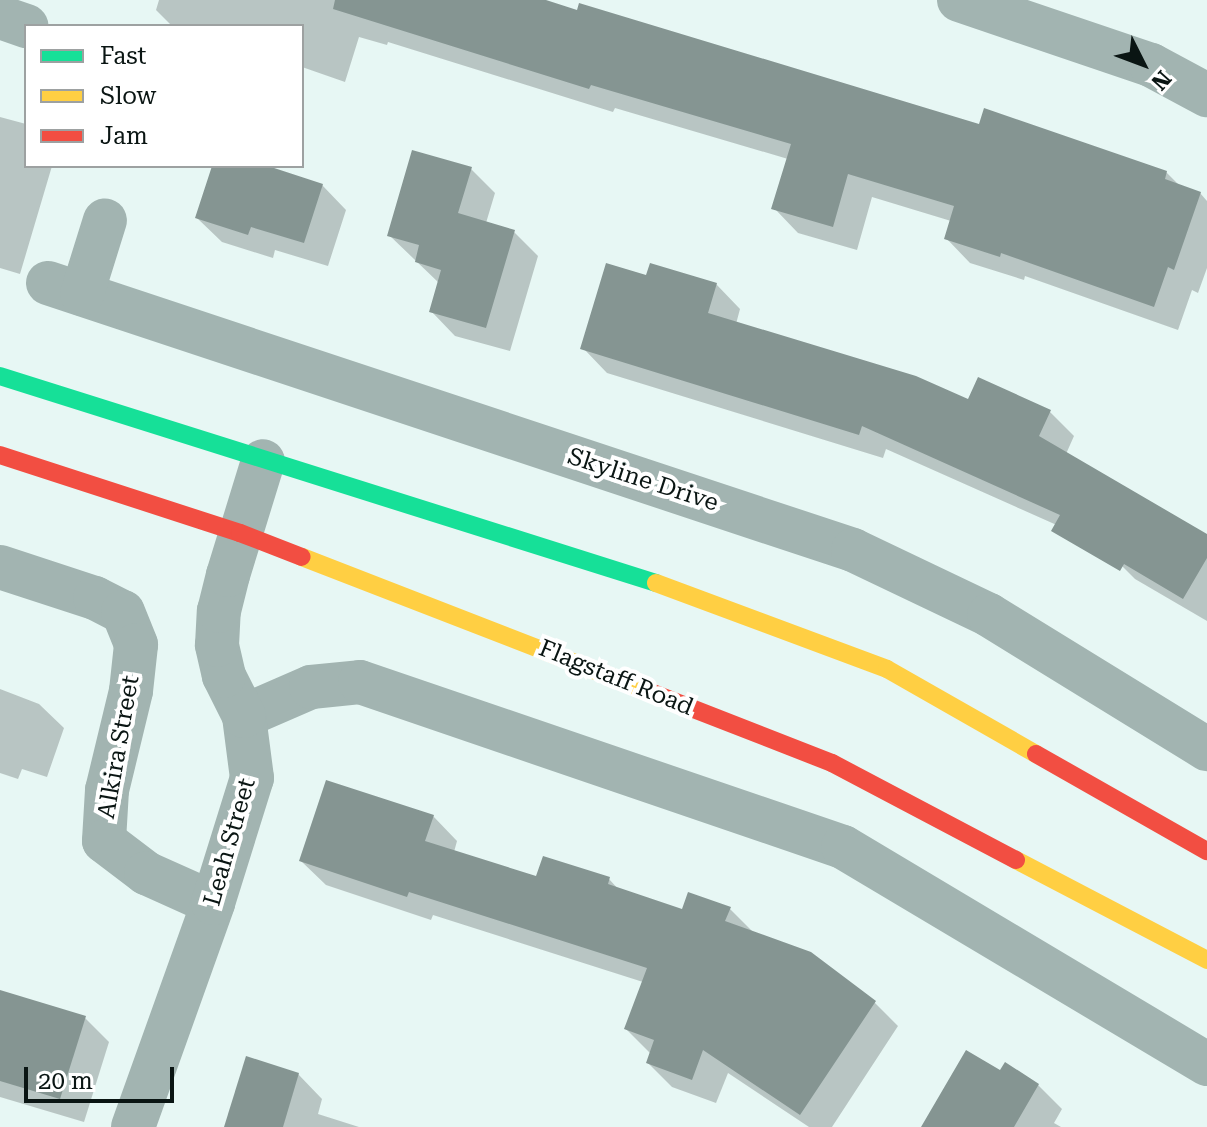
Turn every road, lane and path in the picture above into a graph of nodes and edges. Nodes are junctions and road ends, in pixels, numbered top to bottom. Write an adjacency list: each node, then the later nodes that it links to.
1 (959, 0): 4 (street)
2 (0, 17): 3 (street)
3 (24, 25)
4 (1207, 95)
5 (105, 220): 12 (street, Skyline Drive)
6 (0, 376): 8 (main road)
7 (0, 455): 9 (main road, Flagstaff Road)
8 (263, 461): 9 (street, Leah Street); 13 (main road)
9 (240, 533): 11 (street, Leah Street); 15 (main road, Flagstaff Road)
10 (0, 567): 14 (street, Alkira Street)
11 (244, 716): 14 (street, Leah Street); 16 (street)
12 (1207, 749)
13 (1207, 851)
14 (213, 903): 17 (street, Leah Street)
15 (1207, 960)
16 (1207, 1064)
17 (133, 1127)

